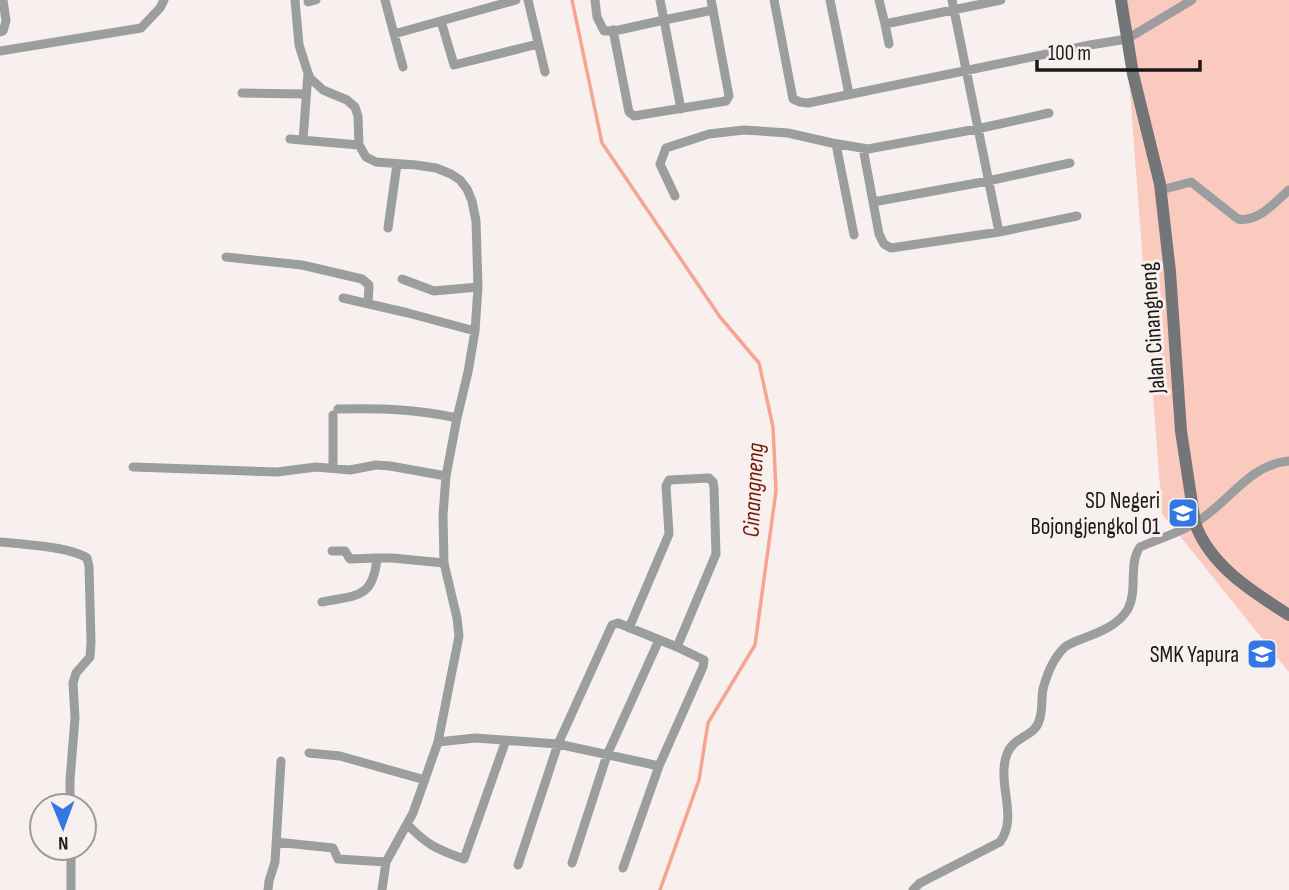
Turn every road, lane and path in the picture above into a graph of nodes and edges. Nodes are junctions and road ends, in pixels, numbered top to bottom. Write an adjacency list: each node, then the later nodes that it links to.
1 (3, 0): 22 (street)
2 (164, 0): 27 (street)
3 (295, 0): 31 (street)
4 (385, 0): 23 (street)
5 (516, 0): 19 (street)
6 (528, 0): 25 (street)
7 (595, 0): 21 (street)
8 (660, 0): 18 (street)
9 (774, 0): 34 (street)
10 (830, 0): 34 (street)
11 (878, 0): 20 (street)
12 (952, 0): 17 (street)
13 (1001, 0): 17 (street)
14 (1121, 0): 24 (street, Jalan Cinangneng)
15 (1192, 0): 24 (street)
16 (712, 5): 18 (street); 35 (street)
17 (954, 11): 20 (street); 29 (street)
18 (663, 20): 21 (street); 35 (street)
19 (441, 21): 23 (street); 25 (street)
20 (885, 24): 26 (street)
21 (613, 30): 35 (street)
22 (0, 32)
23 (394, 34): 28 (street)
24 (1126, 39): 29 (street); 46 (street, Jalan Cinangneng)
25 (538, 44): 30 (street)
26 (889, 44)
27 (0, 51)
28 (403, 67)
29 (965, 71): 34 (street); 37 (street)
30 (545, 72)
31 (307, 73): 33 (street); 41 (street)
32 (242, 93): 33 (street)
33 (306, 94): 39 (street)
34 (849, 94)
35 (681, 109)
36 (1049, 113): 37 (street)
37 (977, 129): 42 (street); 45 (street)
38 (290, 139): 39 (street)
39 (303, 140): 41 (street)
40 (836, 144): 42 (street); 48 (street); 53 (street)
41 (359, 145): 43 (street)
42 (863, 148): 49 (street)
43 (397, 163): 51 (street); 56 (street)
44 (1070, 163): 45 (street)
45 (988, 181): 49 (street); 52 (street)
46 (1161, 190): 47 (street); 65 (street, Jalan Cinangneng)
47 (1289, 190)
48 (675, 196)
49 (873, 202): 52 (street)
50 (1077, 216): 52 (street)
51 (388, 228)
52 (999, 232)
53 (854, 236)
54 (226, 257): 58 (street)
55 (402, 279): 56 (street)
56 (478, 287): 59 (street)
57 (343, 298): 58 (street)
58 (368, 304): 59 (street)
59 (475, 331): 60 (street)
60 (457, 418): 63 (street); 64 (street)
61 (1289, 461): 65 (street)
62 (133, 467): 63 (street)
63 (332, 468): 64 (street)
64 (446, 476): 69 (street)
65 (1195, 523): 71 (street, Jalan Cinangneng); 91 (street)
66 (0, 542): 83 (street)
67 (332, 551): 68 (street)
68 (377, 558): 69 (street); 70 (street)
69 (444, 563): 76 (street)
70 (323, 602)
71 (1289, 615)
72 (629, 628): 73 (street); 74 (street); 77 (street)
73 (659, 640): 74 (street); 79 (street)
74 (677, 647): 81 (street)
75 (506, 740): 76 (street); 77 (street); 84 (street)
76 (438, 742): 82 (street)
77 (558, 744): 79 (street); 89 (street)
78 (309, 753): 82 (street)
79 (607, 755): 81 (street); 88 (street)
80 (281, 761): 85 (street)
81 (659, 766): 90 (street)
82 (425, 780): 84 (street)
83 (70, 792)
84 (407, 824): 87 (street)
85 (276, 842): 87 (street); 93 (street)
86 (71, 862): 92 (street)
87 (386, 862): 94 (street)
88 (572, 863)
89 (518, 865)
90 (623, 868)
91 (916, 887): 95 (street)
92 (71, 890)
93 (268, 890)
94 (382, 890)
95 (905, 890)

